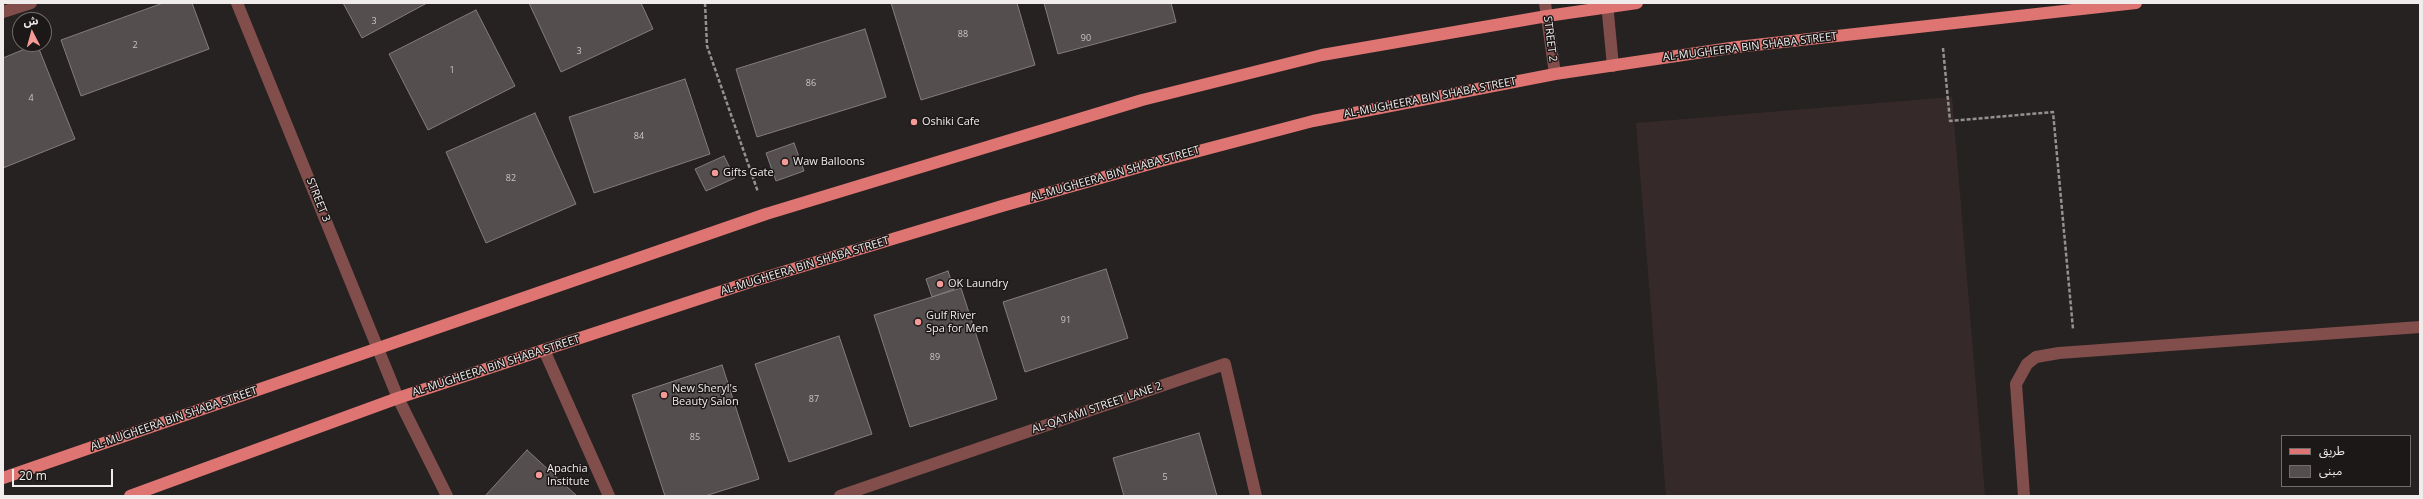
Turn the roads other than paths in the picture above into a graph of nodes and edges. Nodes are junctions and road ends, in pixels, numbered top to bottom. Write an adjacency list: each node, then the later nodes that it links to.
1 (30, 3): 7 (street)
2 (237, 3): 12 (street, STREET 3)
3 (1545, 3): 8 (street, STREET 2)
4 (1637, 3): 6 (main road, AL-MUGHEERA BIN SHABA STREET)
5 (2136, 3): 9 (main road, AL-MUGHEERA BIN SHABA STREET)
6 (1608, 5): 8 (main road, AL-MUGHEERA BIN SHABA STREET); 9 (street)
7 (3, 12)
8 (1547, 16): 10 (street, STREET 2); 12 (main road, AL-MUGHEERA BIN SHABA STREET)
9 (1613, 66): 10 (main road, AL-MUGHEERA BIN SHABA STREET)
10 (1555, 74): 13 (main road, AL-MUGHEERA BIN SHABA STREET)
11 (2420, 327): 21 (street)
12 (379, 348): 14 (street, STREET 3); 15 (main road, AL-MUGHEERA BIN SHABA STREET)
13 (544, 350): 14 (main road, AL-MUGHEERA BIN SHABA STREET); 18 (street)
14 (398, 398): 16 (main road, AL-MUGHEERA BIN SHABA STREET); 17 (street, STREET 3)
15 (3, 478)
16 (130, 496)
17 (447, 496)
18 (609, 496)
19 (840, 496): 20 (street, AL-QATAMI STREET LANE 2)
20 (1256, 496)
21 (2024, 496)

